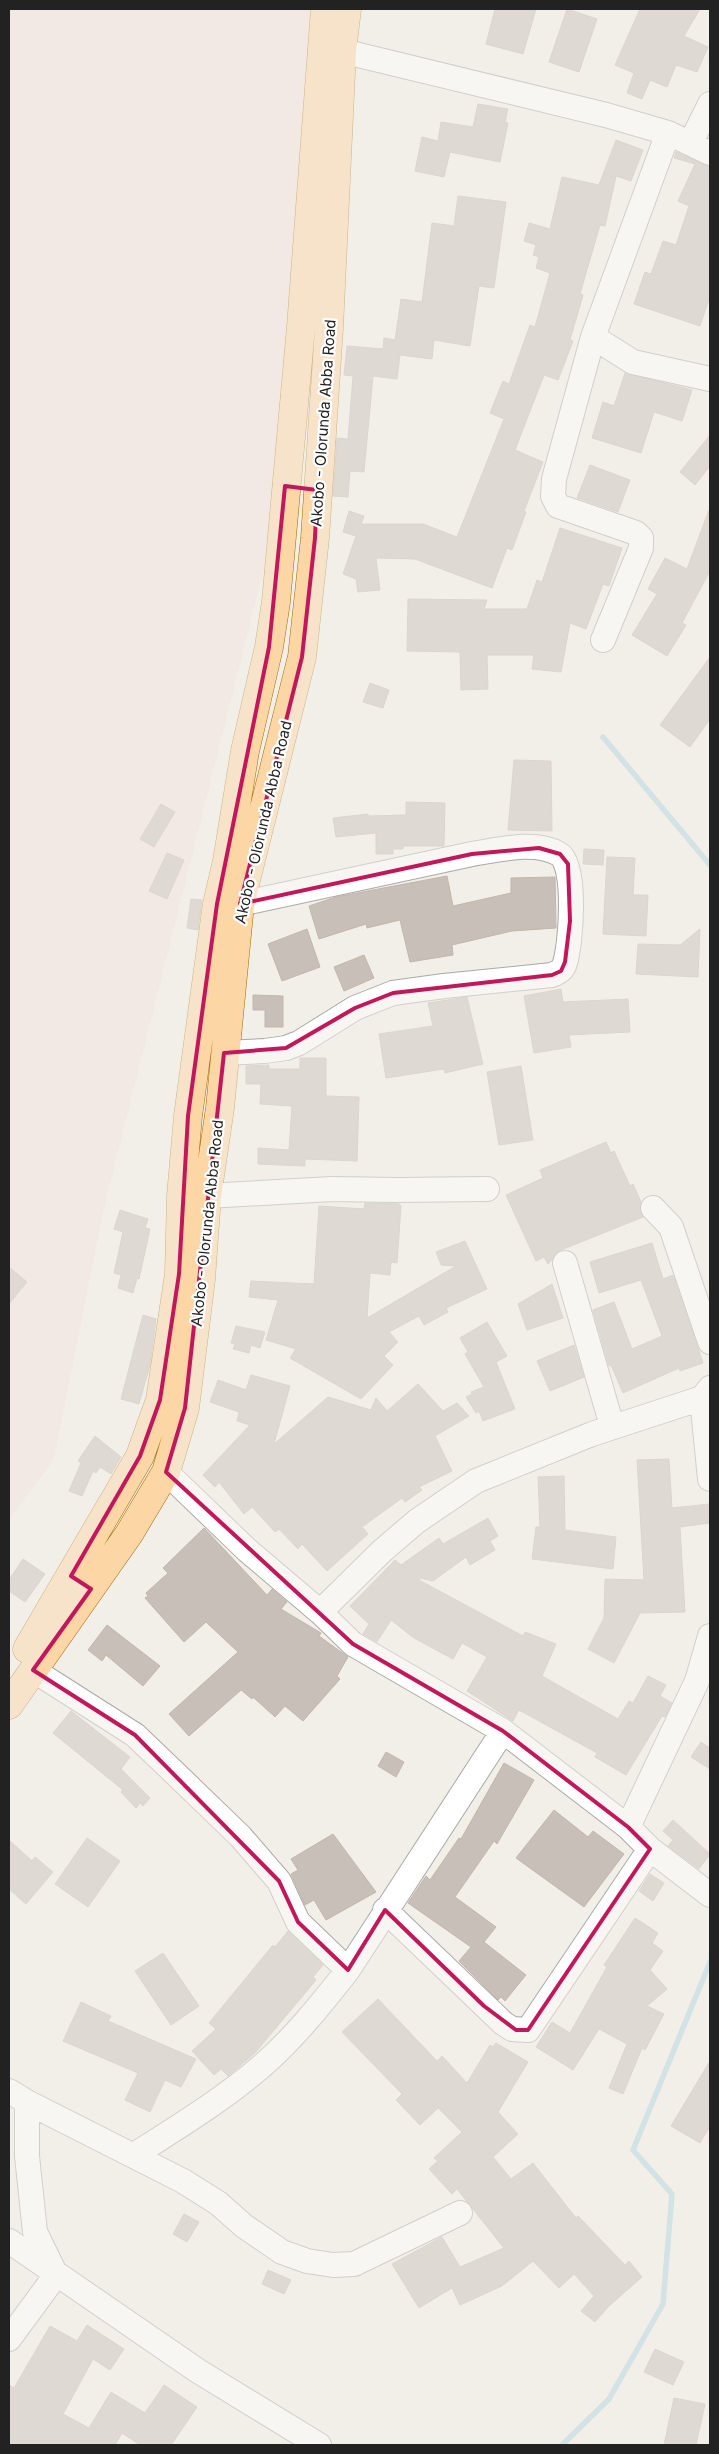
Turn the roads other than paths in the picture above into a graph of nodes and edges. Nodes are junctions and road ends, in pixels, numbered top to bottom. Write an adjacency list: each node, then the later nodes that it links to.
1 (325, 9): 9 (main road, Akobo - Olorunda Abba Road)
2 (347, 9): 3 (main road, Akobo - Olorunda Abba Road)
3 (342, 51): 5 (street); 10 (main road, Akobo - Olorunda Abba Road)
4 (710, 104): 6 (street)
5 (668, 133): 6 (street); 7 (street)
6 (700, 148)
7 (593, 337): 8 (street); 11 (street)
8 (710, 379)
9 (285, 486): 10 (main road); 23 (main road, Akobo - Olorunda Abba Road)
10 (317, 490): 12 (main road, Akobo - Olorunda Abba Road)
11 (602, 640)
12 (240, 904): 13 (main road, Akobo - Olorunda Abba Road); 13 (street)
13 (224, 1053): 15 (main road, Akobo - Olorunda Abba Road)
14 (487, 1188): 15 (street)
15 (207, 1196): 21 (main road, Akobo - Olorunda Abba Road)
16 (653, 1208): 18 (street)
17 (565, 1263): 20 (street)
18 (710, 1342)
19 (706, 1393): 20 (street); 22 (street)
20 (612, 1426): 24 (street)
21 (166, 1472): 23 (main road, Akobo - Olorunda Abba Road); 24 (street)
22 (710, 1480)
23 (81, 1582): 26 (main road, Akobo - Olorunda Abba Road)
24 (320, 1612): 28 (street)
25 (710, 1636): 29 (street)
26 (21, 1673): 27 (main road, Akobo - Olorunda Abba Road); 33 (street)
27 (9, 1705)
28 (503, 1731): 29 (street); 32 (street)
29 (628, 1827): 30 (street)
30 (650, 1849): 31 (street); 32 (street)
31 (710, 1895)
32 (385, 1910): 33 (street)
33 (348, 1970): 35 (street)
34 (18, 2096): 35 (street); 38 (street)
35 (134, 2155): 36 (street)
36 (460, 2213)
37 (9, 2241): 38 (street)
38 (56, 2275): 39 (street); 40 (street)
39 (9, 2339)
40 (319, 2445)

